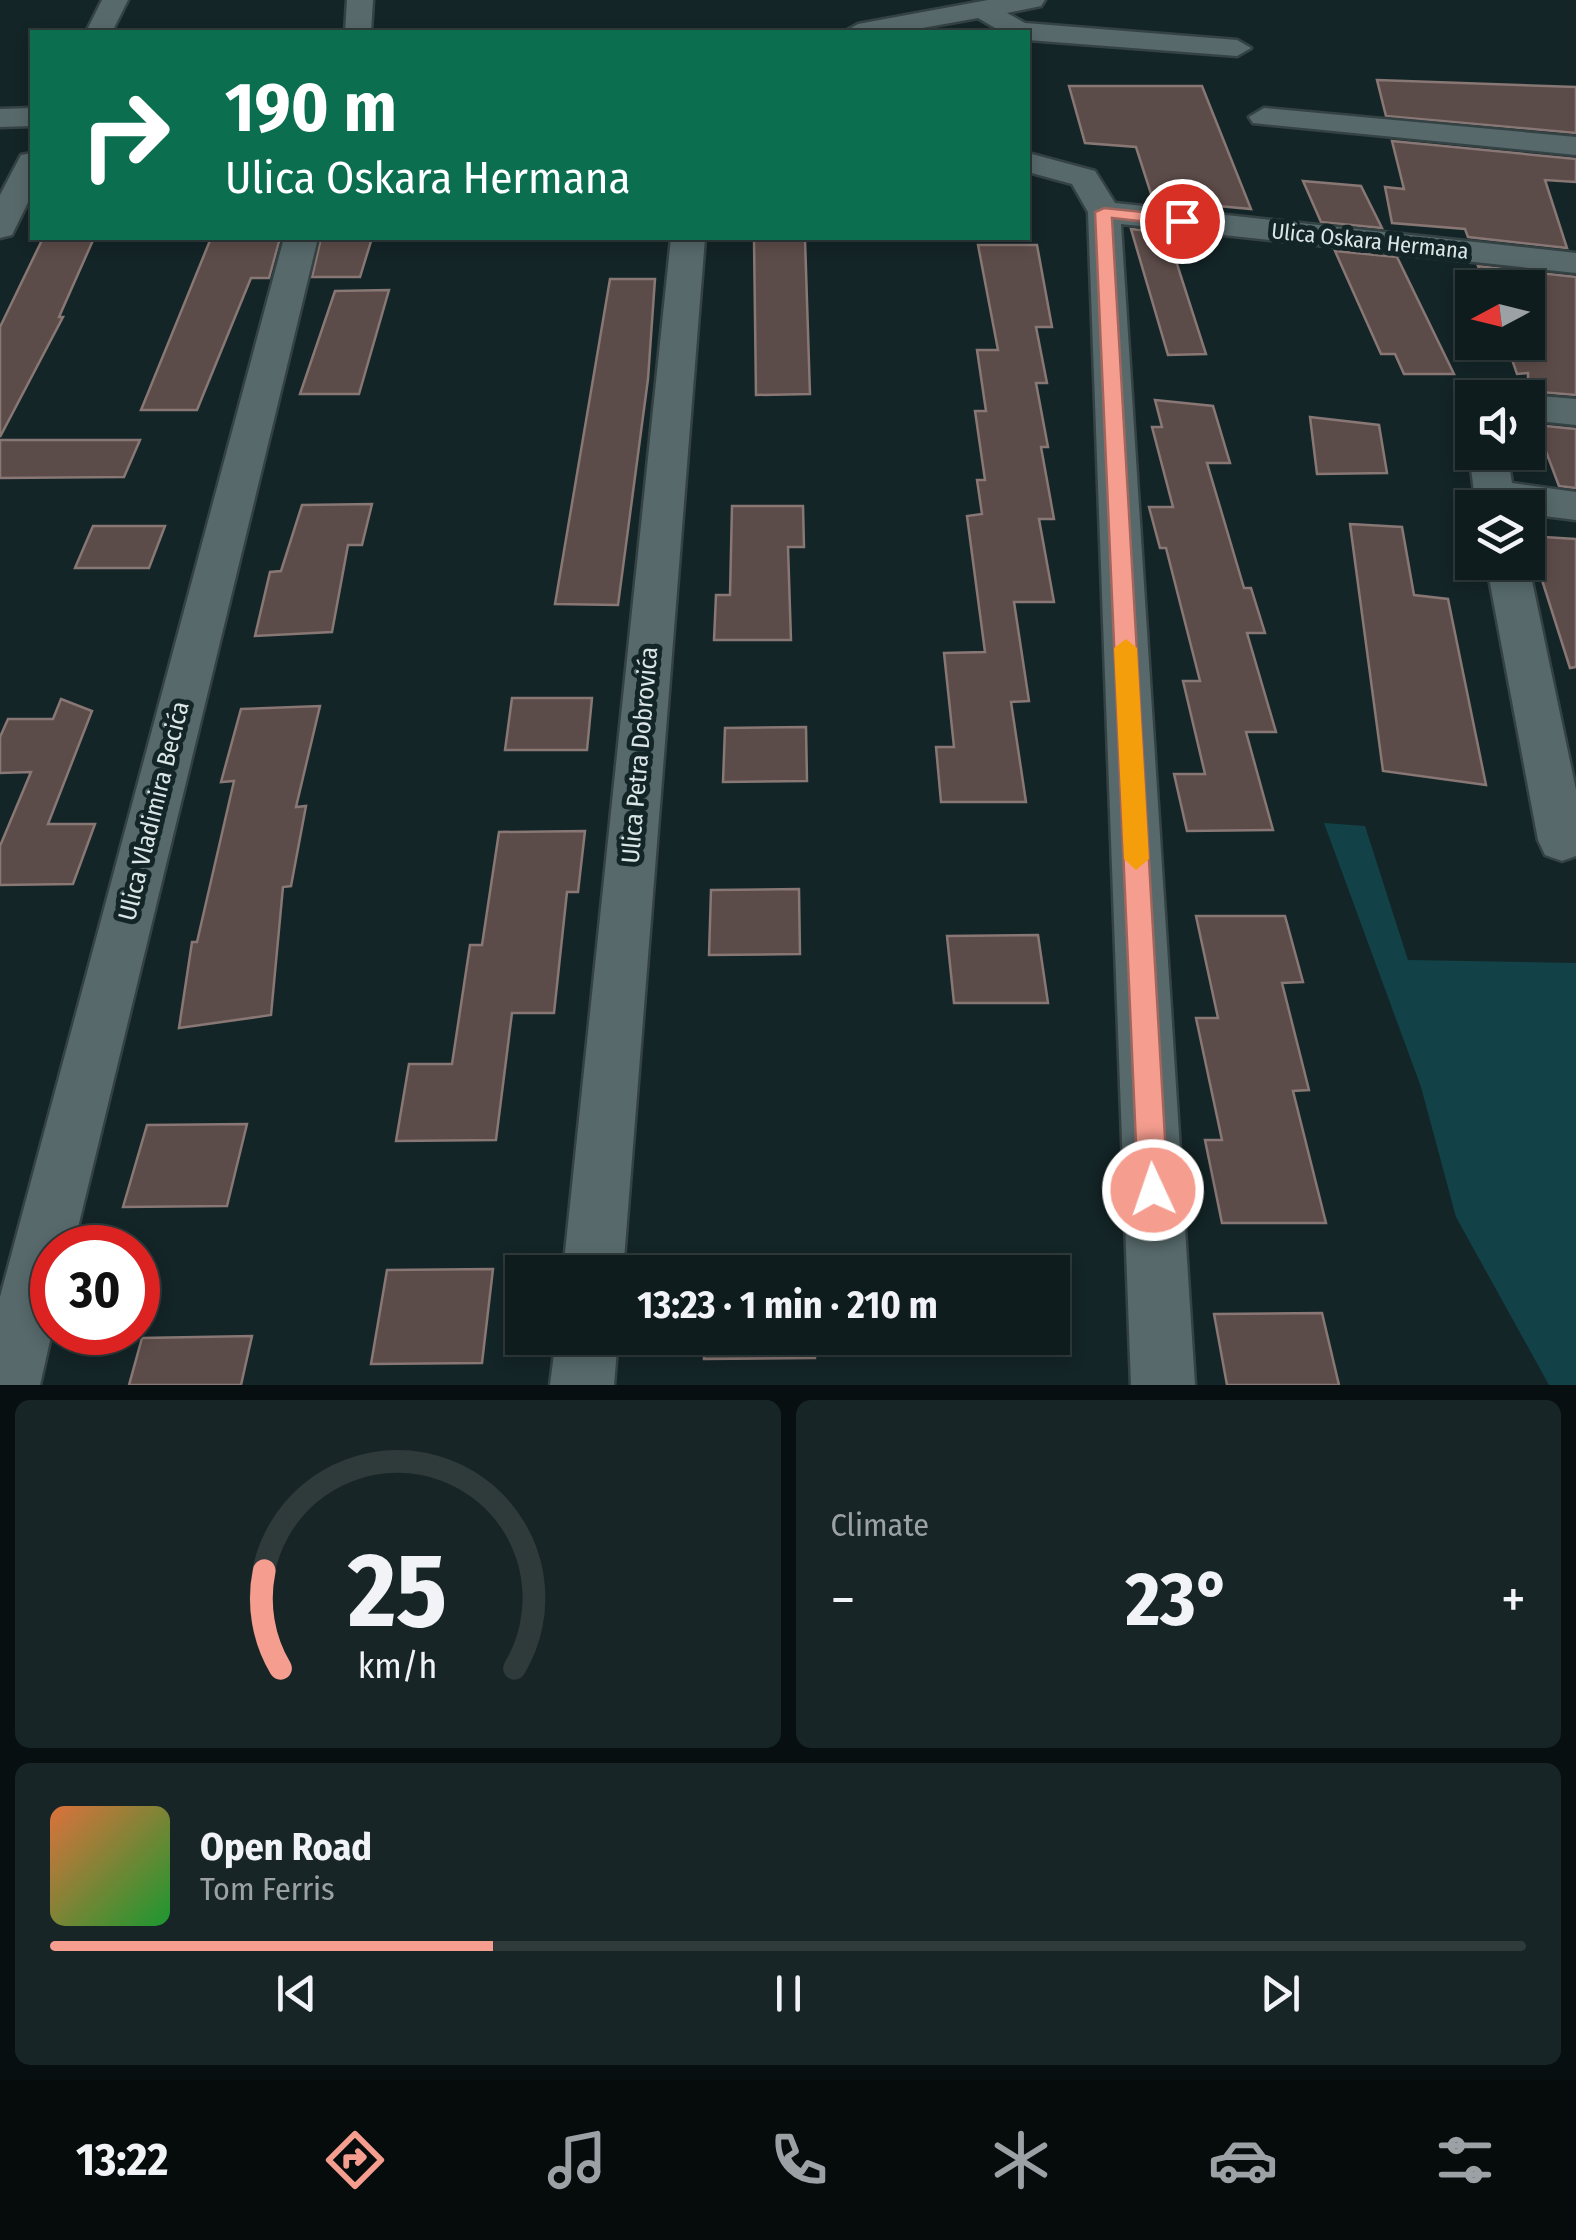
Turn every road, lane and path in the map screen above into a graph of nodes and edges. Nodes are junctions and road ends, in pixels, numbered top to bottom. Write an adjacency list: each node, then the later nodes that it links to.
1 (115, 0): 5 (street)
2 (360, 0): 6 (street)
3 (1032, 0): 4 (street)
4 (984, 10): 7 (street); 8 (street)
5 (99, 30)
6 (358, 30)
7 (869, 30)
8 (1018, 30)
9 (1030, 32): 10 (street)
10 (1237, 48)
11 (30, 117): 13 (street)
12 (1264, 117): 14 (street)
13 (0, 118)
14 (1576, 146)
15 (1030, 163): 17 (street)
16 (30, 166): 18 (street)
17 (1104, 212): 21 (street, Ulica Oskara Hermana); 33 (street)
18 (0, 228)
19 (300, 240): 31 (street, Ulica Vladimira Becića)
20 (688, 240): 29 (street, Ulica Petra Dobrovića)
21 (1576, 264)
22 (1545, 409): 23 (street)
23 (1576, 412)
24 (1545, 504): 25 (street)
25 (1576, 506)
26 (1512, 580): 27 (street)
27 (1559, 747): 28 (street)
28 (1562, 840)
29 (595, 1255)
30 (585, 1355): 32 (street)
31 (8, 1385)
32 (582, 1385)
33 (1163, 1385)

